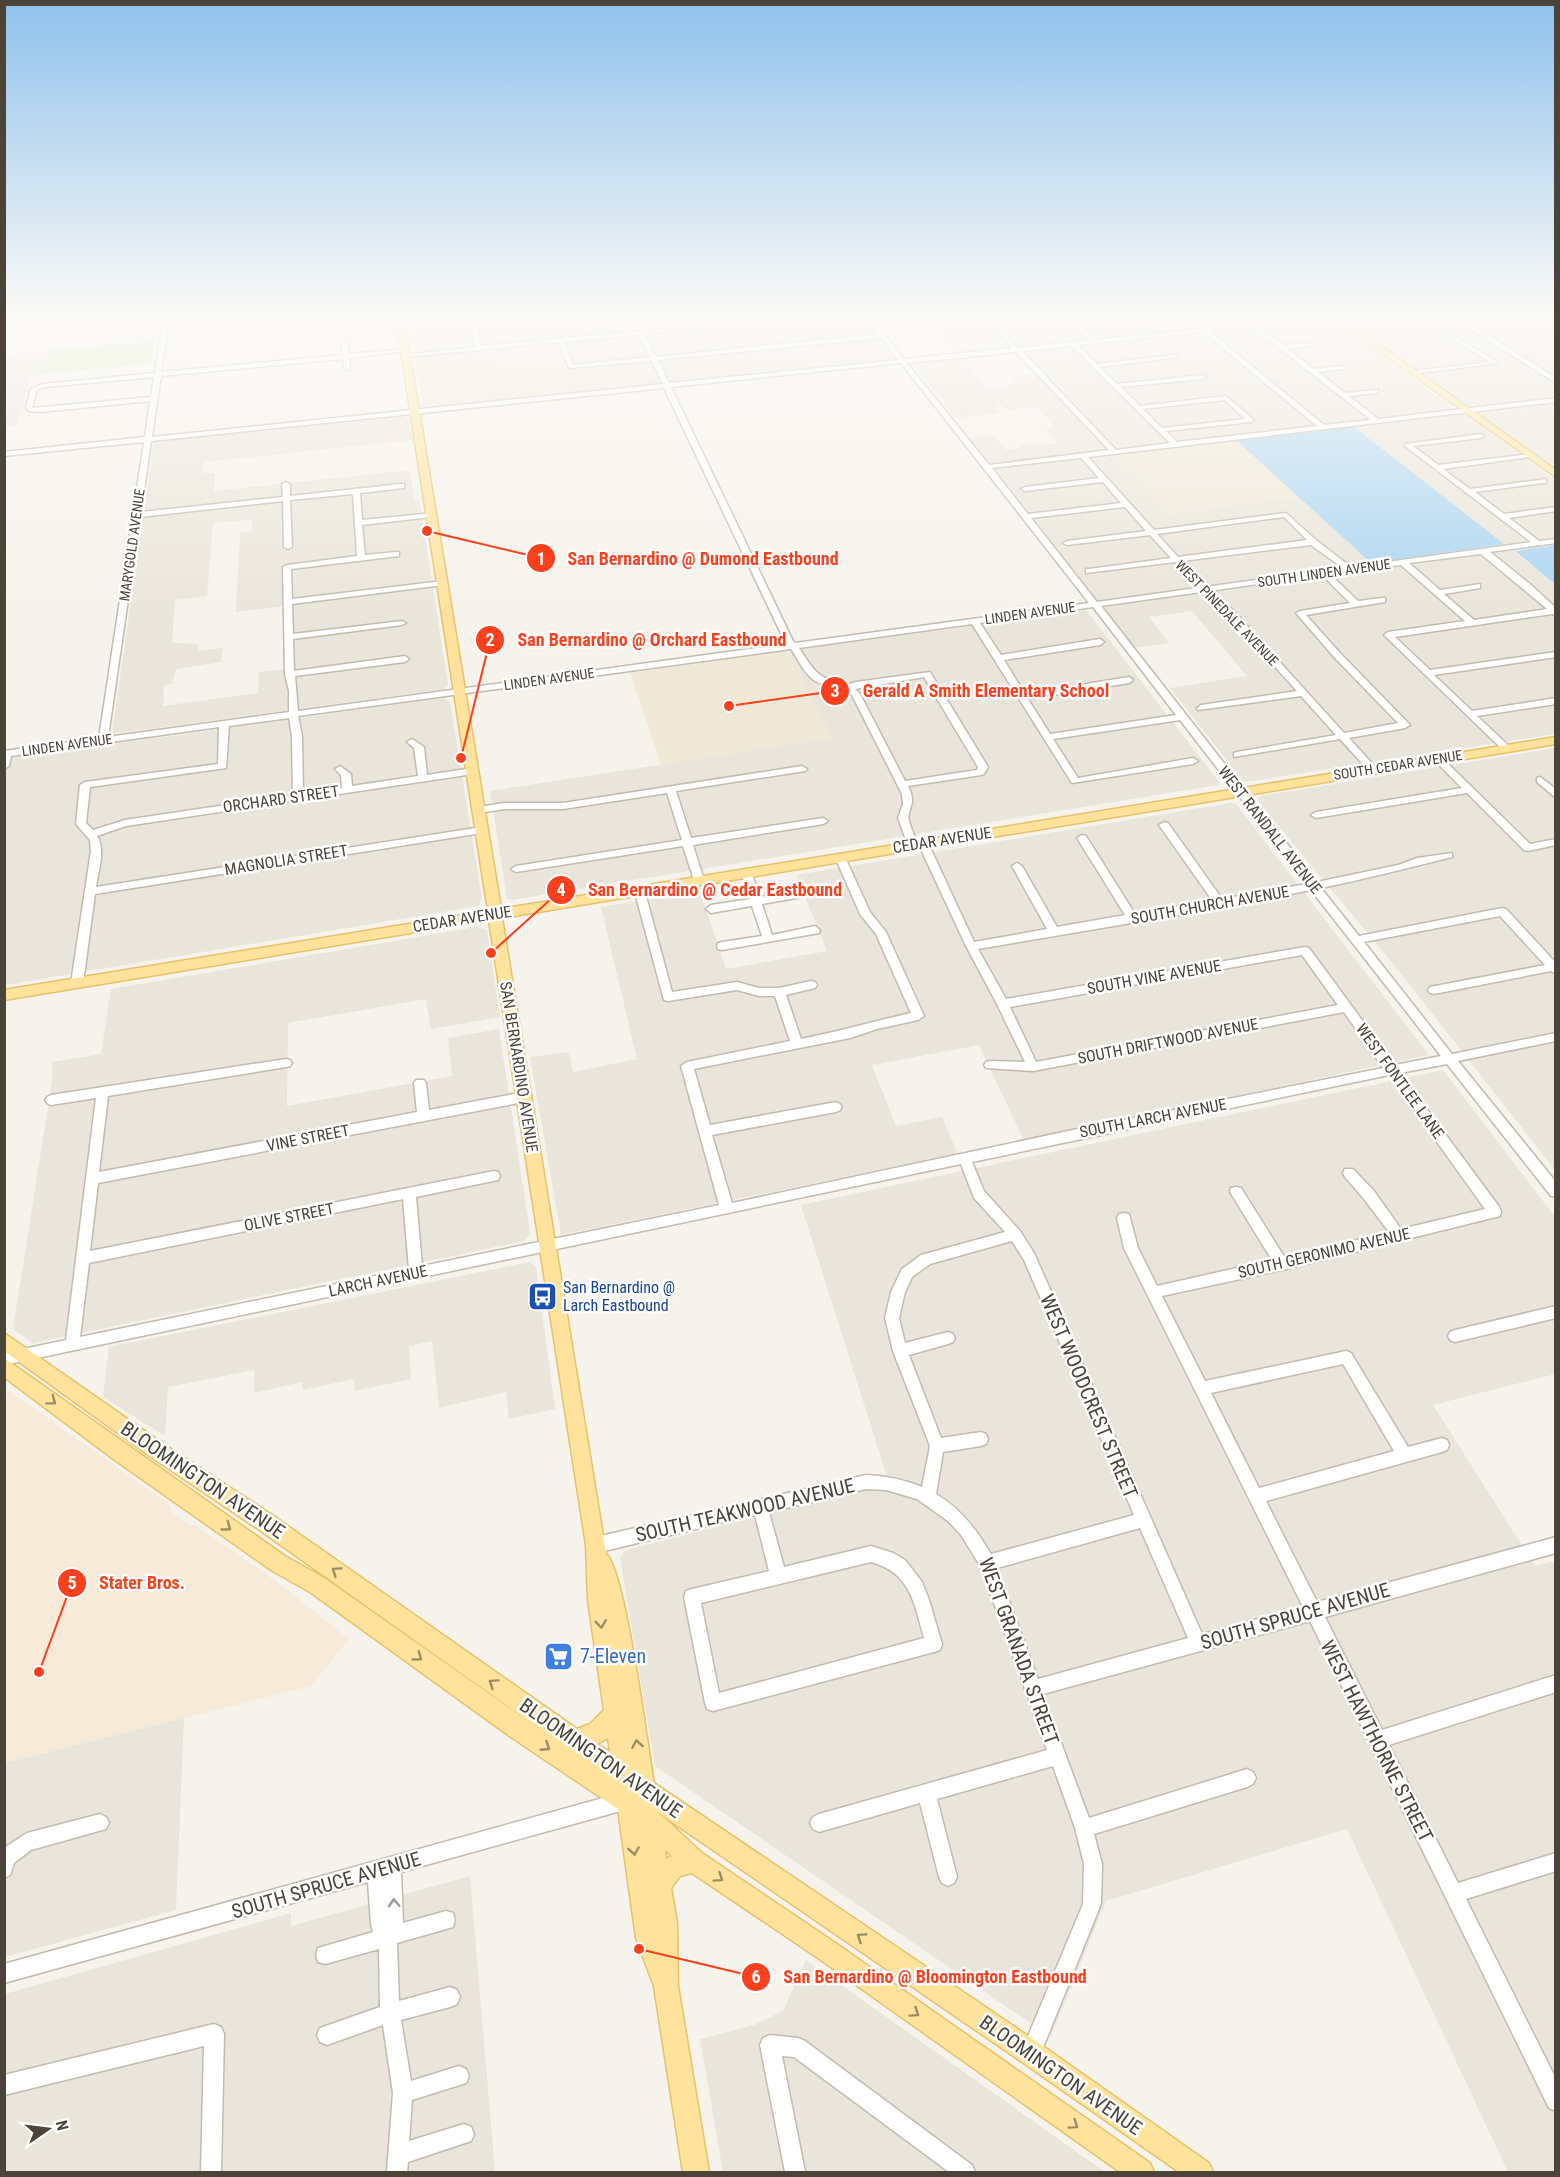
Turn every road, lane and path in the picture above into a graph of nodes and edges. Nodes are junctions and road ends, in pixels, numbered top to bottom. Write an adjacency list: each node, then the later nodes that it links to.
1 (152, 415): 17 (street, MARYGOLD AVENUE)
2 (389, 415): 17 (street)
3 (415, 415): 37 (main road, SAN BERNARDINO AVENUE)
4 (680, 415): 69 (street)
5 (944, 415): 23 (street, WEST RANDALL AVENUE)
6 (1079, 415): 19 (street)
7 (1145, 415): 15 (street)
8 (1245, 415): 15 (street)
9 (1306, 415): 14 (street)
10 (1369, 415): 13 (street)
11 (1433, 415): 13 (street)
12 (1470, 415): 21 (main road)
13 (1377, 421): 14 (street)
14 (1322, 428): 18 (street)
15 (1161, 430): 18 (street)
16 (1481, 436): 24 (street)
17 (148, 439): 20 (street); 36 (street, MARYGOLD AVENUE)
18 (1176, 445): 19 (street)
19 (1114, 452): 22 (street)
20 (4, 454)
21 (1529, 455): 24 (street); 25 (main road)
22 (1083, 456): 23 (street); 26 (street, WEST PINEDALE AVENUE)
23 (986, 467): 38 (street, WEST RANDALL AVENUE)
24 (1438, 467): 32 (street)
25 (1556, 474)
26 (1105, 480): 30 (street); 34 (street, WEST PINEDALE AVENUE)
27 (1544, 481): 32 (street)
28 (286, 484): 33 (street)
29 (401, 486): 31 (street)
30 (1024, 489)
31 (356, 490): 33 (street); 40 (street)
32 (1469, 491): 39 (street)
33 (286, 498): 36 (street); 46 (street)
34 (1127, 504): 38 (street); 41 (street, WEST PINEDALE AVENUE)
35 (1556, 509): 39 (street)
36 (136, 515): 88 (street, MARYGOLD AVENUE)
37 (431, 515): 40 (street); 55 (main road, SAN BERNARDINO AVENUE)
38 (1026, 516): 62 (street, WEST RANDALL AVENUE)
39 (1502, 518): 45 (street)
40 (359, 523): 49 (street)
41 (1151, 531): 43 (street); 44 (street); 50 (street, WEST PINEDALE AVENUE)
42 (1556, 541): 45 (street, SOUTH LINDEN AVENUE)
43 (1313, 542): 50 (street); 52 (street)
44 (1067, 543)
45 (1537, 543): 47 (street, SOUTH LINDEN AVENUE)
46 (288, 547)
47 (1482, 551): 51 (street, SOUTH LINDEN AVENUE); 63 (street)
48 (396, 554): 49 (street)
49 (362, 558): 60 (street)
50 (1176, 559): 53 (street); 57 (street, WEST PINEDALE AVENUE)
51 (1403, 562): 52 (street, SOUTH LINDEN AVENUE); 58 (street)
52 (1349, 569): 54 (street, SOUTH LINDEN AVENUE)
53 (1089, 571)
54 (1324, 573): 57 (street, SOUTH LINDEN AVENUE); 61 (street)
55 (443, 583): 60 (street); 77 (main road, SAN BERNARDINO AVENUE)
56 (1477, 586): 58 (street)
57 (1204, 590): 62 (street, SOUTH LINDEN AVENUE); 78 (street, WEST PINEDALE AVENUE)
58 (1437, 593): 66 (street)
59 (1382, 600): 61 (street)
60 (287, 602): 67 (street)
61 (1355, 603): 86 (street)
62 (1093, 604): 64 (street, LINDEN AVENUE); 84 (street, WEST RANDALL AVENUE)
63 (1555, 612): 66 (street)
64 (975, 621): 69 (street, LINDEN AVENUE); 71 (street)
65 (402, 622): 67 (street)
66 (1472, 623): 73 (street)
67 (288, 637): 74 (street)
68 (1100, 642): 71 (street)
69 (793, 645): 76 (street); 77 (street, LINDEN AVENUE)
70 (1556, 654): 73 (street)
71 (998, 658): 79 (street)
72 (405, 659): 74 (street)
73 (1428, 673): 83 (street)
74 (290, 674): 82 (street)
75 (1129, 680): 79 (street)
76 (850, 688): 103 (street); 103 (street)
77 (460, 691): 82 (street, LINDEN AVENUE); 100 (main road, SAN BERNARDINO AVENUE)
78 (1303, 693): 81 (street); 86 (street, WEST PINEDALE AVENUE)
79 (1023, 697): 87 (street)
80 (1556, 701): 83 (street)
81 (1201, 708)
82 (294, 714): 85 (street, LINDEN AVENUE); 109 (street)
83 (1470, 714): 91 (street)
84 (1181, 717): 87 (street); 107 (street, WEST RANDALL AVENUE)
85 (224, 723): 88 (street, LINDEN AVENUE); 115 (street)
86 (1341, 735): 93 (street); 99 (street, WEST PINEDALE AVENUE)
87 (1048, 737): 95 (street)
88 (103, 740): 92 (street, LINDEN AVENUE)
89 (1556, 740): 91 (main road, SOUTH CEDAR AVENUE)
90 (412, 742): 101 (street)
91 (1506, 748): 94 (main road, SOUTH CEDAR AVENUE)
92 (6, 754): 96 (street)
93 (1237, 755)
94 (1438, 759): 99 (main road, SOUTH CEDAR AVENUE); 106 (street)
95 (1193, 761)
96 (4, 766)
97 (340, 768): 104 (street)
98 (802, 769): 105 (street)
99 (1372, 770): 107 (main road, SOUTH CEDAR AVENUE)
100 (473, 771): 101 (street, ORCHARD STREET); 110 (main road, SAN BERNARDINO AVENUE)
101 (423, 778): 104 (street, ORCHARD STREET)
102 (1540, 780): 108 (street)
103 (902, 784): 119 (street)
104 (347, 790): 109 (street, ORCHARD STREET)
105 (671, 790): 110 (street); 117 (street)
106 (1467, 790): 111 (street); 118 (street)
107 (1240, 791): 119 (main road, CEDAR AVENUE); 126 (street, WEST RANDALL AVENUE)
108 (1556, 795)
109 (298, 797): 115 (street, ORCHARD STREET)
110 (479, 810): 114 (main road, SAN BERNARDINO AVENUE)
111 (1316, 815)
112 (823, 821): 117 (street)
113 (1164, 825): 131 (street)
114 (482, 830): 128 (street, MAGNOLIA STREET); 133 (main road, SAN BERNARDINO AVENUE)
115 (92, 834): 128 (street)
116 (1082, 838): 134 (street)
117 (687, 842): 123 (street); 125 (street)
118 (1556, 842)
119 (918, 844): 121 (main road, CEDAR AVENUE); 140 (street)
120 (1448, 855): 126 (street, SOUTH CHURCH AVENUE)
121 (840, 856): 124 (main road, CEDAR AVENUE); 151 (street)
122 (1017, 866): 136 (street)
123 (516, 869)
124 (746, 872): 125 (main road, CEDAR AVENUE); 130 (street)
125 (699, 880): 127 (main road, CEDAR AVENUE)
126 (1313, 885): 131 (street, SOUTH CHURCH AVENUE); 138 (street, WEST RANDALL AVENUE)
127 (639, 889): 133 (main road, CEDAR AVENUE); 146 (street)
128 (90, 891): 143 (street)
129 (802, 894): 130 (street)
130 (755, 901): 132 (street); 137 (street)
131 (1220, 904): 134 (street, SOUTH CHURCH AVENUE)
132 (711, 909)
133 (496, 914): 143 (main road, CEDAR AVENUE); 159 (main road, SAN BERNARDINO AVENUE)
134 (1132, 919): 136 (street, SOUTH CHURCH AVENUE)
135 (815, 930): 137 (street)
136 (1054, 931): 140 (street, SOUTH CHURCH AVENUE)
137 (768, 939): 139 (street)
138 (1357, 940): 142 (street); 152 (street, WEST RANDALL AVENUE)
139 (722, 946)
140 (971, 946): 148 (street)
141 (1305, 951): 148 (street, SOUTH VINE AVENUE); 149 (street, WEST FONTLEE LANE)
142 (1554, 969): 145 (street)
143 (77, 983): 147 (main road, CEDAR AVENUE)
144 (811, 985): 146 (street)
145 (1434, 990)
146 (779, 992): 151 (street)
147 (4, 995)
148 (1003, 1004): 155 (street)
149 (1345, 1008): 155 (street, SOUTH DRIFTWOOD AVENUE); 156 (street, WEST FONTLEE LANE)
150 (1556, 1037): 152 (street, SOUTH LARCH AVENUE)
151 (796, 1045): 163 (street)
152 (1451, 1058): 156 (street, SOUTH LARCH AVENUE); 169 (street, WEST RANDALL AVENUE)
153 (286, 1063): 158 (street)
154 (990, 1065): 155 (street, SOUTH DRIFTWOOD AVENUE)
155 (1033, 1067)
156 (1393, 1070): 164 (street, SOUTH LARCH AVENUE); 173 (street, WEST FONTLEE LANE)
157 (420, 1083): 162 (street)
158 (103, 1091): 160 (street); 167 (street)
159 (524, 1097): 162 (street, VINE STREET); 177 (main road, SAN BERNARDINO AVENUE)
160 (51, 1100)
161 (836, 1107): 163 (street)
162 (424, 1116): 167 (street, VINE STREET)
163 (705, 1131): 172 (street)
164 (965, 1159): 171 (street, SOUTH LARCH AVENUE); 175 (street, WEST WOODCREST STREET)
165 (1349, 1173): 176 (street)
166 (494, 1176): 170 (street, OLIVE STREET)
167 (92, 1179): 178 (street)
168 (1236, 1192): 179 (street)
169 (1556, 1192)
170 (409, 1193): 178 (street, OLIVE STREET); 180 (street)
171 (751, 1204): 172 (street, LARCH AVENUE)
172 (727, 1209): 177 (street, LARCH AVENUE)
173 (1495, 1212): 176 (street, SOUTH GERONIMO AVENUE)
174 (1124, 1218): 181 (street, WEST HAWTHORNE STREET)
175 (1015, 1234): 187 (street); 201 (street, WEST WOODCREST STREET)
176 (1398, 1235): 179 (street, SOUTH GERONIMO AVENUE)
177 (548, 1246): 180 (street, LARCH AVENUE); 202 (main road, SAN BERNARDINO AVENUE)
178 (83, 1258): 186 (street)
179 (1282, 1264): 181 (street, SOUTH GERONIMO AVENUE)
180 (416, 1274): 186 (street, LARCH AVENUE)
181 (1154, 1292): 191 (street, WEST HAWTHORNE STREET)
182 (1556, 1312): 183 (street)
183 (1455, 1336)
184 (948, 1338): 187 (street)
185 (4, 1341): 188 (main road, BLOOMINGTON AVENUE)
186 (72, 1345): 188 (street, LARCH AVENUE)
187 (900, 1351): 194 (street)
188 (25, 1354): 189 (street, LARCH AVENUE); 196 (main road, BLOOMINGTON AVENUE)
189 (4, 1359)
190 (4, 1366): 199 (main road, BLOOMINGTON AVENUE, one-way to 199)
191 (1202, 1389): 195 (street); 198 (street, WEST HAWTHORNE STREET)
192 (981, 1439): 194 (street)
193 (1443, 1445): 195 (street)
194 (937, 1446): 197 (street)
195 (1404, 1455): 198 (street)
196 (209, 1484): 199 (main road); 207 (main road, BLOOMINGTON AVENUE, one-way to 196)
197 (928, 1495): 200 (street, SOUTH TEAKWOOD AVENUE); 204 (street, WEST GRANADA STREET)
198 (1256, 1496): 208 (street, WEST HAWTHORNE STREET)
199 (192, 1502): 206 (main road, BLOOMINGTON AVENUE, one-way to 206)
200 (760, 1506): 202 (street, SOUTH TEAKWOOD AVENUE); 205 (street)
201 (1142, 1520): 204 (street); 209 (street, WEST WOODCREST STREET)
202 (596, 1545): 212 (main road, one-way to 212); 219 (main road, one-way to 202)
203 (1556, 1545): 208 (street, SOUTH SPRUCE AVENUE)
204 (987, 1563): 211 (street, WEST GRANADA STREET)
205 (778, 1576): 205 (street)
206 (317, 1585): 207 (main road); 219 (main road, BLOOMINGTON AVENUE, one-way to 219)
207 (384, 1605): 213 (main road, BLOOMINGTON AVENUE, one-way to 207)
208 (1312, 1610): 209 (street, SOUTH SPRUCE AVENUE); 214 (street, WEST HAWTHORNE STREET)
209 (1198, 1643): 211 (street, SOUTH SPRUCE AVENUE)
210 (1556, 1683): 214 (street)
211 (1035, 1688): 215 (street, WEST GRANADA STREET)
212 (613, 1715): 213 (main road); 216 (main road)
213 (576, 1740): 216 (main road, BLOOMINGTON AVENUE)
214 (1378, 1740): 230 (street, WEST HAWTHORNE STREET)
215 (1058, 1756): 218 (street); 223 (street, WEST GRANADA STREET)
216 (622, 1772): 219 (main road)
217 (1247, 1779): 223 (street)
218 (926, 1792): 222 (street); 228 (street)
219 (635, 1795): 220 (main road, BLOOMINGTON AVENUE); 227 (street, SOUTH SPRUCE AVENUE); 235 (main road, one-way to 235); 239 (main road, BLOOMINGTON AVENUE, one-way to 219)
220 (649, 1822): 224 (main road, BLOOMINGTON AVENUE); 229 (main road)
221 (100, 1823): 226 (street)
222 (819, 1823)
223 (1084, 1828): 239 (street, WEST GRANADA STREET)
224 (694, 1861): 229 (main road); 250 (main road, BLOOMINGTON AVENUE, one-way to 250)
225 (1556, 1862): 230 (street)
226 (4, 1869)
227 (384, 1869): 232 (street); 234 (street, SOUTH SPRUCE AVENUE)
228 (948, 1877)
229 (658, 1886): 235 (main road)
230 (1453, 1894): 243 (street, WEST HAWTHORNE STREET)
231 (446, 1920): 232 (street)
232 (388, 1937): 233 (street); 237 (street)
233 (325, 1955)
234 (4, 1974)
235 (666, 1986): 247 (main road)
236 (450, 1997): 237 (street)
237 (391, 2013): 238 (street); 242 (street)
238 (327, 2035)
239 (1031, 2053): 251 (main road, BLOOMINGTON AVENUE)
240 (459, 2076): 242 (street)
241 (4, 2085): 246 (street)
242 (403, 2093): 245 (street)
243 (1556, 2101)
244 (464, 2134): 245 (street)
245 (398, 2164)
246 (211, 2172)
247 (696, 2172)
248 (795, 2172): 249 (street)
249 (965, 2172)
250 (1141, 2172)
251 (1200, 2172)

